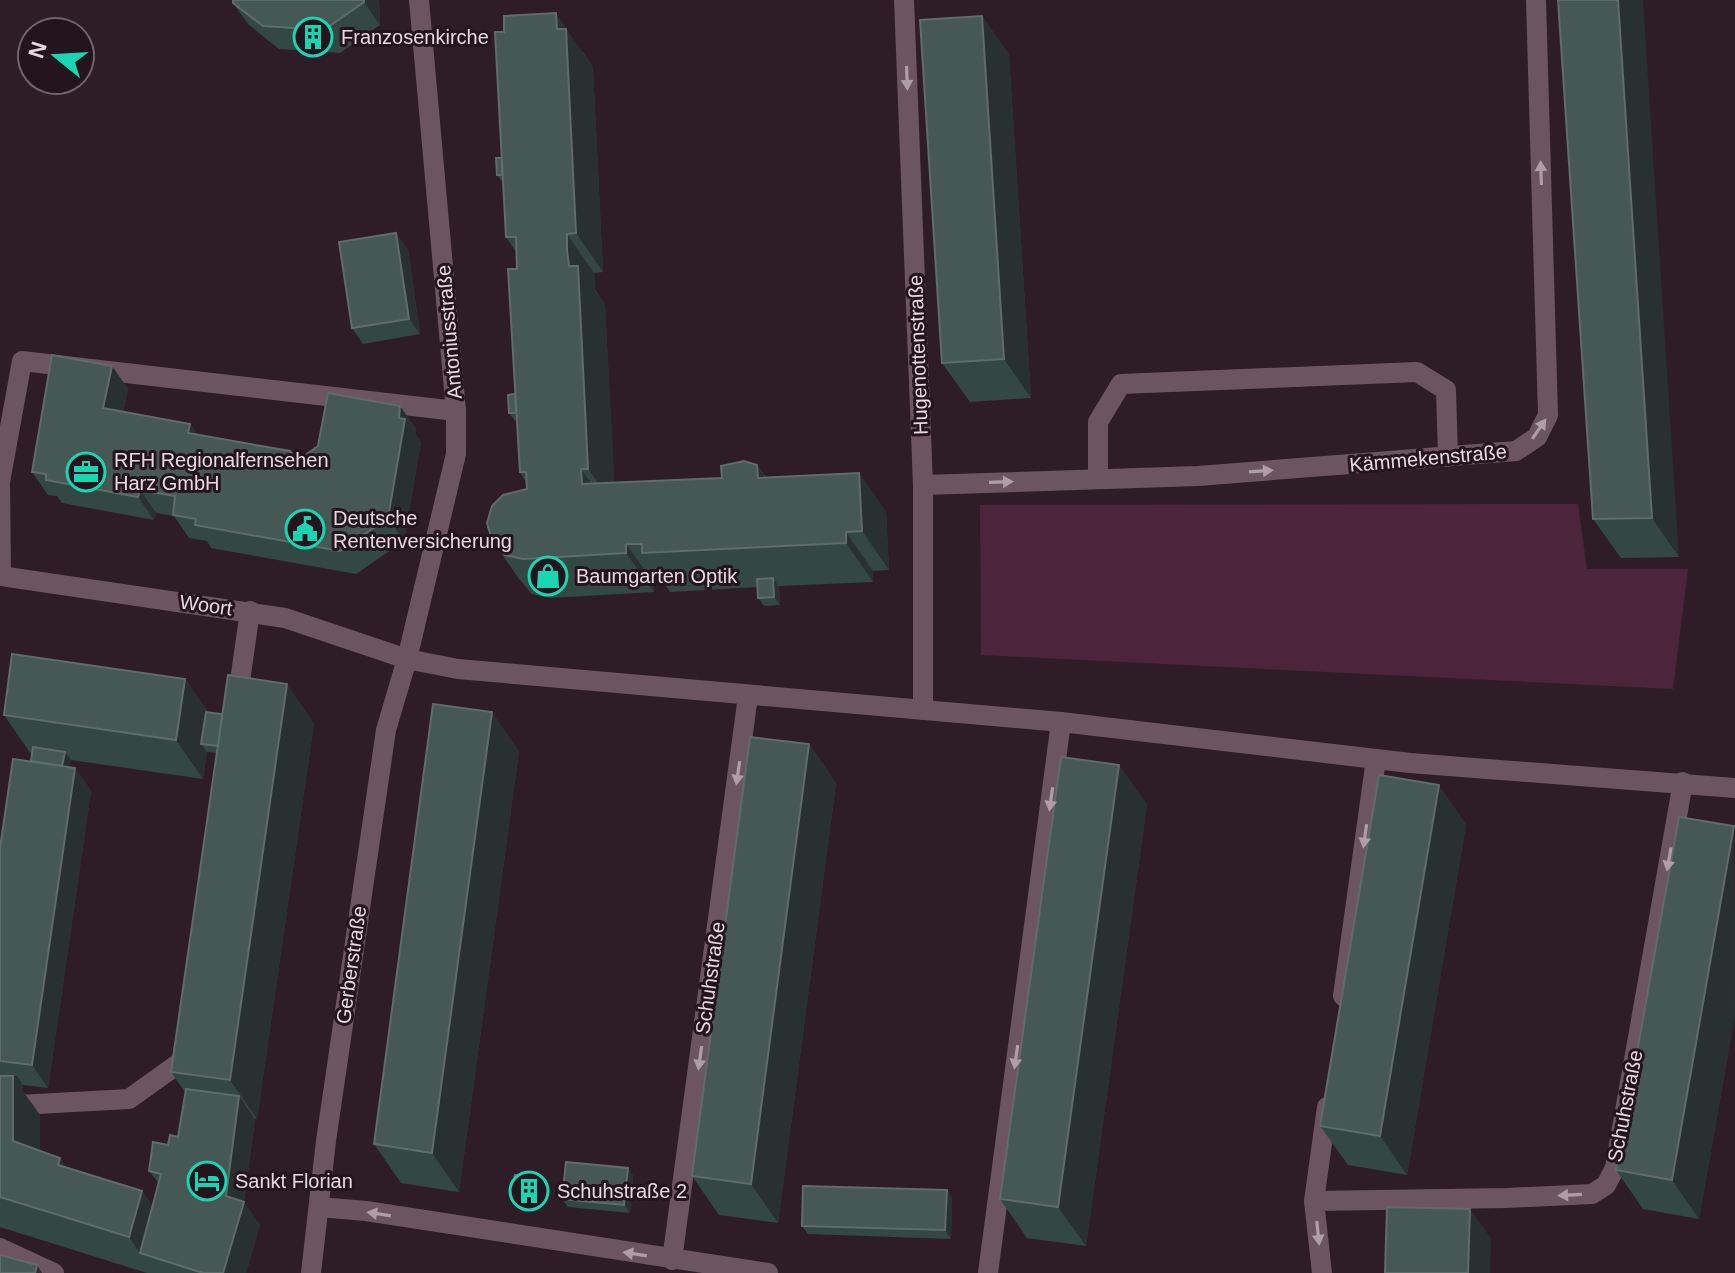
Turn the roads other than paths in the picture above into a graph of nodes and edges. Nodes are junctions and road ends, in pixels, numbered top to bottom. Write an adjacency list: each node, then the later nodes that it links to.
1 (419, 0): 4 (street, Antoniusstraße)
2 (904, 0): 7 (street, Hugenottenstraße, one-way to 7)
3 (1536, 0): 5 (street, Kämmekenstraße, one-way to 3)
4 (456, 411): 8 (street); 10 (street, Antoniusstraße)
5 (1448, 457): 6 (street, Kämmekenstraße, one-way to 5); 6 (street)
6 (1098, 479): 7 (street, Kämmekenstraße, one-way to 6)
7 (923, 485): 12 (street, Hugenottenstraße)
8 (0, 576): 9 (street, Woort)
9 (250, 611): 10 (street, Woort); 13 (street)
10 (407, 659): 11 (street); 23 (street, Gerberstraße)
11 (748, 696): 12 (street); 25 (street, Schuhstraße, one-way to 25)
12 (923, 710): 14 (street)
13 (234, 720)
14 (1061, 722): 15 (street); 29 (street, one-way to 29)
15 (1376, 759): 16 (street); 18 (street, one-way to 18)
16 (1683, 782): 17 (street); 22 (street, Schuhstraße, one-way to 22)
17 (1735, 788)
18 (1341, 1011)
19 (186, 1030): 21 (street)
20 (1330, 1090): 22 (street)
21 (0, 1106)
22 (1314, 1201): 30 (street, one-way to 30)
23 (319, 1207): 25 (street, one-way to 23); 27 (street, Gerberstraße)
24 (0, 1248): 26 (street)
25 (672, 1260): 28 (street)
26 (54, 1273)
27 (311, 1273)
28 (768, 1273)
29 (988, 1273)
30 (1322, 1273)

